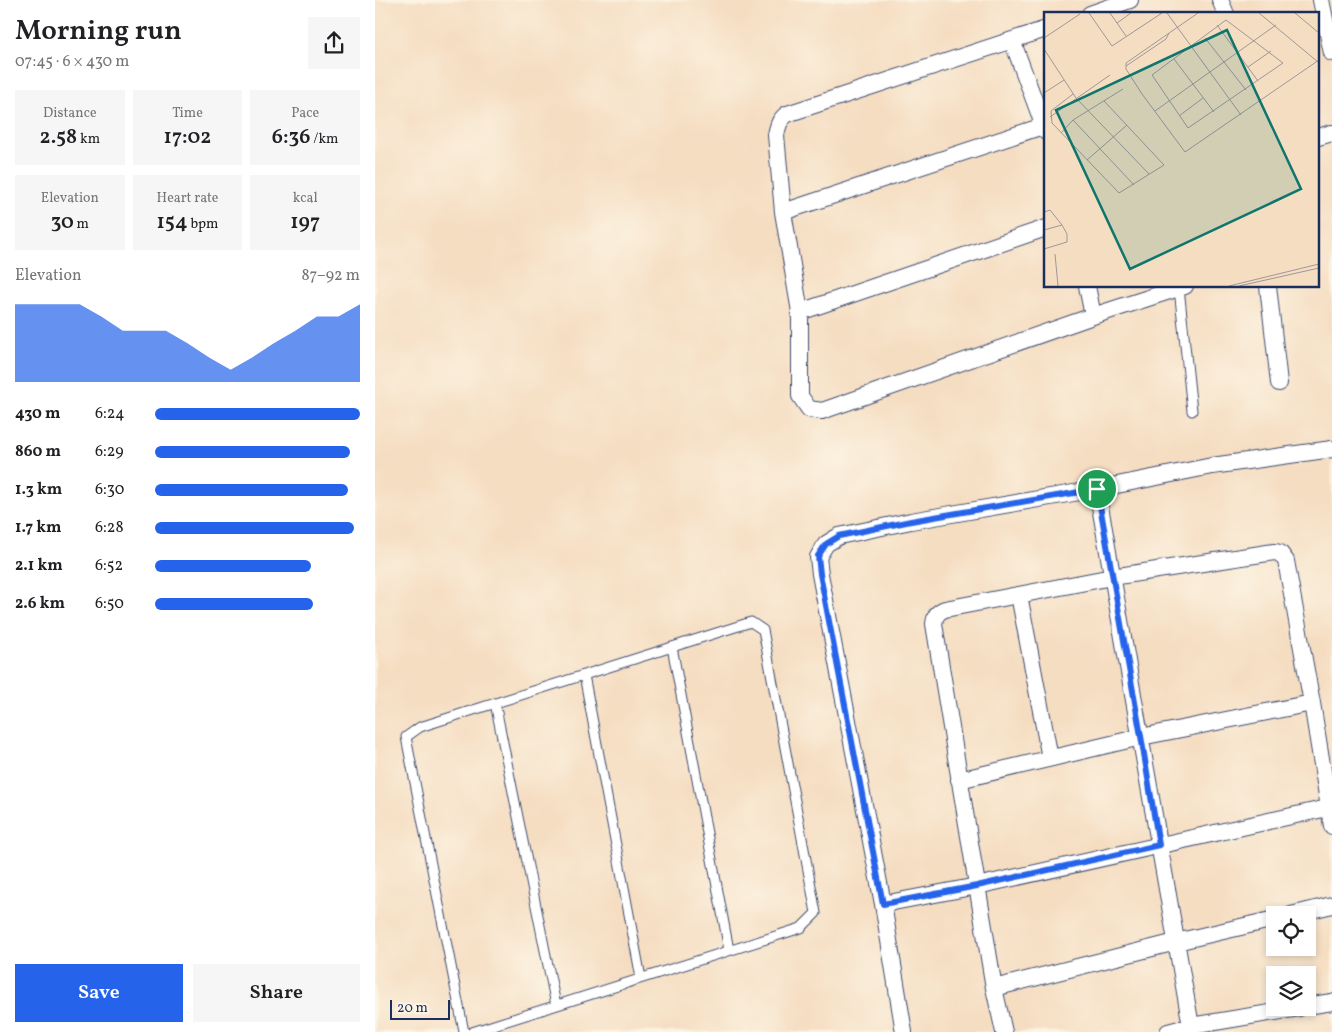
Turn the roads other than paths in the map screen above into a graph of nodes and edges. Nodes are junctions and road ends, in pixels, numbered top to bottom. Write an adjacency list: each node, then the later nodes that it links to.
1 (1130, 0): 4 (street)
2 (1220, 0): 5 (street)
3 (1321, 0): 8 (street)
4 (1096, 12)
5 (1224, 12)
6 (1044, 29): 7 (street)
7 (1011, 40): 9 (street); 13 (street)
8 (1332, 53)
9 (1044, 124)
10 (1044, 127): 13 (street)
11 (1332, 133): 12 (street)
12 (1319, 137)
13 (783, 212): 19 (street)
14 (1044, 229): 19 (street)
15 (1087, 288): 20 (street)
16 (1179, 288): 20 (street)
17 (1182, 288): 22 (lane)
18 (1268, 288): 21 (street)
19 (800, 312): 20 (street)
20 (1093, 316)
21 (1279, 383)
22 (1192, 411)
23 (1332, 449): 24 (street)
24 (1097, 489): 25 (street); 38 (street)
25 (1112, 577): 26 (street); 30 (street); 31 (street)
26 (1019, 594): 32 (street); 33 (street)
27 (672, 647): 28 (lane); 43 (lane); 43 (lane)
28 (585, 675): 29 (lane); 44 (lane)
29 (495, 703): 47 (lane); 51 (lane)
30 (1312, 703): 31 (street); 34 (street)
31 (1141, 736): 32 (street); 36 (street)
32 (1050, 758): 33 (street)
33 (959, 780): 37 (street)
34 (1331, 808): 35 (street); 36 (street)
35 (1332, 826)
36 (1159, 845): 37 (street); 42 (street)
37 (977, 886): 38 (street); 45 (street)
38 (883, 904): 53 (street)
39 (1332, 905): 40 (street)
40 (1316, 909)
41 (1266, 921): 42 (street)
42 (1176, 942): 45 (street); 50 (street)
43 (729, 950): 44 (lane)
44 (641, 978): 47 (lane)
45 (994, 988): 54 (street)
46 (1332, 1002): 48 (street)
47 (556, 1005): 52 (lane)
48 (1316, 1005)
49 (1266, 1014): 50 (street)
50 (1192, 1029): 55 (street)
51 (464, 1032)
52 (472, 1032)
53 (904, 1032)
54 (1004, 1032)
55 (1168, 1032)

